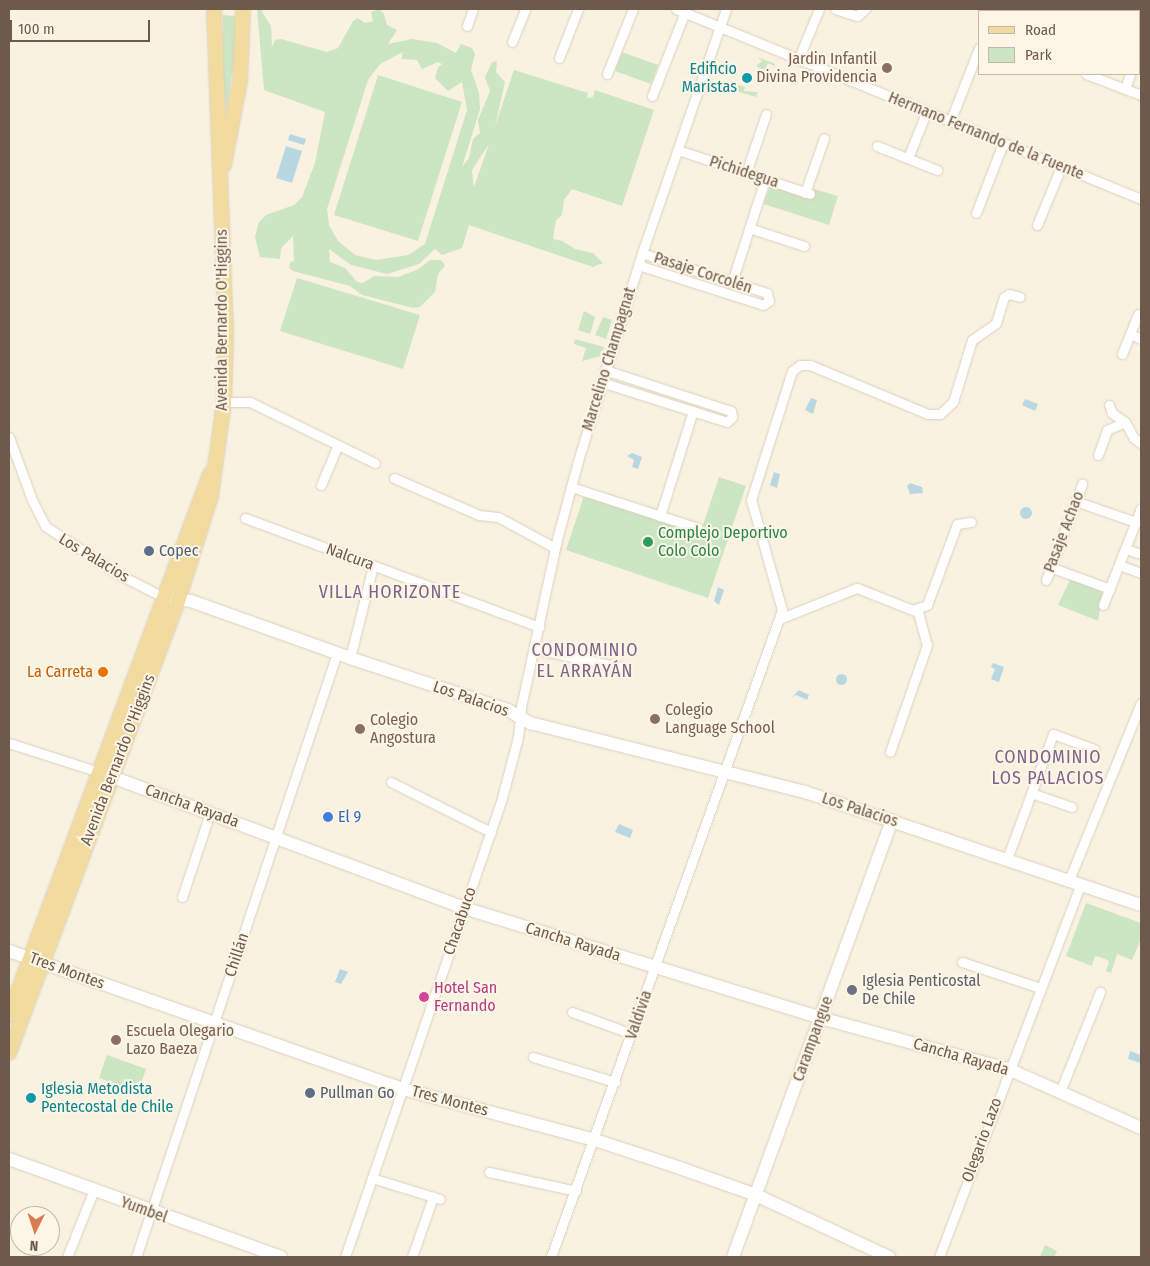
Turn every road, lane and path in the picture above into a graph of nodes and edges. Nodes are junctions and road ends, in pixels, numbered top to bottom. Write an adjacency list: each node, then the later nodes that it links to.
1 (214, 9): 35 (main road, Avenida Bernardo O'Higgins)
2 (243, 9): 35 (main road, Avenida Bernardo O'Higgins)
3 (474, 9): 12 (street)
4 (525, 9): 14 (street)
5 (578, 9): 16 (street)
6 (633, 9): 18 (street)
7 (726, 9): 13 (street, Marcelino Champagnat)
8 (819, 9): 17 (street)
9 (835, 9): 10 (street)
10 (865, 9)
11 (680, 10): 13 (street, Hermano Fernando de la Fuente); 22 (street)
12 (467, 26)
13 (720, 28): 17 (street, Hermano Fernando de la Fuente); 30 (street, Marcelino Champagnat)
14 (512, 42)
15 (978, 51): 26 (street)
16 (559, 58)
17 (798, 60): 24 (street, Hermano Fernando de la Fuente)
18 (607, 74)
19 (1089, 75): 21 (street)
20 (1130, 75): 21 (street)
21 (1125, 89): 23 (street)
22 (652, 96)
23 (1141, 96)
24 (926, 112): 26 (street, Hermano Fernando de la Fuente); 31 (street)
25 (766, 114): 34 (street)
26 (950, 122): 28 (street, Hermano Fernando de la Fuente)
27 (824, 138): 36 (street, Pichidegua)
28 (1003, 143): 32 (street, Hermano Fernando de la Fuente); 38 (street)
29 (878, 146): 31 (street)
30 (678, 150): 34 (street, Pichidegua); 42 (street, Marcelino Champagnat)
31 (908, 158): 33 (street)
32 (1062, 167): 37 (street, Hermano Fernando de la Fuente); 39 (street)
33 (937, 170)
34 (746, 173): 36 (street, Pichidegua)
35 (221, 178): 52 (main road, Avenida Bernardo O'Higgins)
36 (764, 179): 40 (street)
37 (1141, 199)
38 (976, 213)
39 (1037, 225)
40 (749, 228): 41 (street); 44 (street)
41 (804, 246)
42 (642, 253): 43 (street, Marcelino Champagnat); 44 (street, Pasaje Corcolén)
43 (638, 265): 44 (street, Pasaje Corcolén); 50 (street, Marcelino Champagnat)
44 (732, 282)
45 (1020, 297): 87 (street)
46 (1138, 314): 47 (street)
47 (1130, 334): 48 (street); 49 (street)
48 (1141, 339)
49 (1122, 354)
50 (605, 370): 51 (street, Marcelino Champagnat); 54 (street)
51 (602, 382): 54 (street); 66 (street, Marcelino Champagnat)
52 (224, 402): 58 (street); 61 (main road, Avenida Bernardo O'Higgins)
53 (1109, 405): 55 (street)
54 (692, 411): 69 (street)
55 (1125, 422): 57 (street); 60 (street)
56 (9, 437): 59 (street, Los Palacios)
57 (1141, 443)
58 (337, 447): 62 (street); 65 (street)
59 (12, 454): 83 (street, Los Palacios)
60 (1098, 455)
61 (216, 462): 83 (main road, Avenida Bernardo O'Higgins); 84 (main road, Avenida Bernardo O'Higgins)
62 (375, 463)
63 (394, 478): 74 (street)
64 (1082, 484): 67 (street, Pasaje Achao)
65 (321, 485)
66 (571, 487): 69 (street); 74 (street, Marcelino Champagnat)
67 (1076, 501): 72 (street); 79 (street, Pasaje Achao)
68 (1141, 508): 72 (street)
69 (660, 516): 73 (street)
70 (245, 518): 77 (street, Nalcura)
71 (971, 522): 86 (street)
72 (1136, 522): 75 (street)
73 (698, 528)
74 (555, 548): 88 (street, Marcelino Champagnat)
75 (1125, 549): 76 (street); 78 (street)
76 (1141, 554)
77 (373, 566): 88 (street, Nalcura); 91 (street)
78 (1119, 566): 80 (street); 82 (street)
79 (1050, 567): 81 (street, Pasaje Achao); 82 (street)
80 (1141, 573)
81 (1046, 580)
82 (1110, 589): 85 (street)
83 (165, 598): 84 (main road, Los Palacios); 99 (main road, Avenida Bernardo O'Higgins)
84 (179, 598): 90 (main road, Los Palacios); 99 (main road, Avenida Bernardo O'Higgins)
85 (1103, 606)
86 (915, 609): 87 (street); 97 (street)
87 (779, 619): 98 (street, Valdivia)
88 (540, 627): 89 (street, Marcelino Champagnat)
89 (534, 650): 92 (street); 94 (street, Marcelino Champagnat)
90 (336, 653): 91 (main road, Los Palacios); 106 (street, Chillán)
91 (350, 658): 94 (main road, Los Palacios)
92 (620, 667)
93 (1141, 703): 108 (street, Olegario Lazo)
94 (520, 718): 98 (main road, Los Palacios); 105 (street, Chacabuco)
95 (9, 743): 99 (street, Cancha Rayada)
96 (1094, 749): 101 (street)
97 (890, 752)
98 (724, 771): 104 (main road, Los Palacios); 115 (street, Valdivia)
99 (106, 774): 103 (main road, Cancha Rayada); 113 (main road, Avenida Bernardo O'Higgins)
100 (392, 782): 105 (street)
101 (1031, 792): 102 (street); 107 (street)
102 (1072, 807)
103 (210, 813): 106 (main road, Cancha Rayada); 109 (street)
104 (892, 820): 107 (main road, Los Palacios); 120 (main road, Carampangue)
105 (491, 832): 111 (street, Chacabuco)
106 (275, 837): 111 (main road, Cancha Rayada); 121 (street, Chillán)
107 (1007, 859): 108 (main road, Los Palacios)
108 (1075, 882): 110 (main road, Los Palacios); 116 (street, Olegario Lazo)
109 (182, 897)
110 (1141, 905)
111 (464, 908): 115 (main road, Cancha Rayada); 127 (street, Chacabuco)
112 (9, 951): 113 (main road, Tres Montes)
113 (36, 960): 119 (main road, Avenida Bernardo O'Higgins); 121 (main road, Tres Montes); 123 (main road, Avenida Bernardo O'Higgins)
114 (962, 962): 116 (street)
115 (655, 967): 120 (main road, Cancha Rayada); 122 (street, Valdivia)
116 (1040, 988): 125 (street, Olegario Lazo)
117 (1100, 992): 128 (street)
118 (572, 1012): 122 (street)
119 (9, 1015)
120 (821, 1018): 125 (main road, Cancha Rayada); 136 (main road, Carampangue)
121 (215, 1024): 127 (main road, Tres Montes); 137 (street, Chillán)
122 (632, 1034): 126 (street, Valdivia)
123 (9, 1054)
124 (533, 1057): 126 (street)
125 (1008, 1070): 128 (main road, Cancha Rayada); 146 (street, Olegario Lazo)
126 (615, 1082): 130 (street, Valdivia)
127 (403, 1088): 130 (main road, Tres Montes); 133 (street, Chacabuco)
128 (1060, 1092): 129 (main road, Cancha Rayada)
129 (1141, 1128)
130 (595, 1140): 134 (street, Valdivia); 136 (main road, Tres Montes)
131 (9, 1159): 135 (main road, Yumbel)
132 (489, 1172): 134 (street)
133 (372, 1178): 141 (street, Chacabuco); 142 (street)
134 (576, 1191): 143 (street, Valdivia)
135 (93, 1192): 137 (main road, Yumbel); 138 (street)
136 (756, 1195): 144 (main road, Carampangue); 145 (main road, Tres Montes)
137 (153, 1214): 139 (street, Chillán); 140 (main road, Yumbel)
138 (67, 1257)
139 (136, 1257)
140 (281, 1257)
141 (344, 1257)
142 (412, 1257)
143 (551, 1257)
144 (733, 1257)
145 (889, 1257)
146 (939, 1257)

